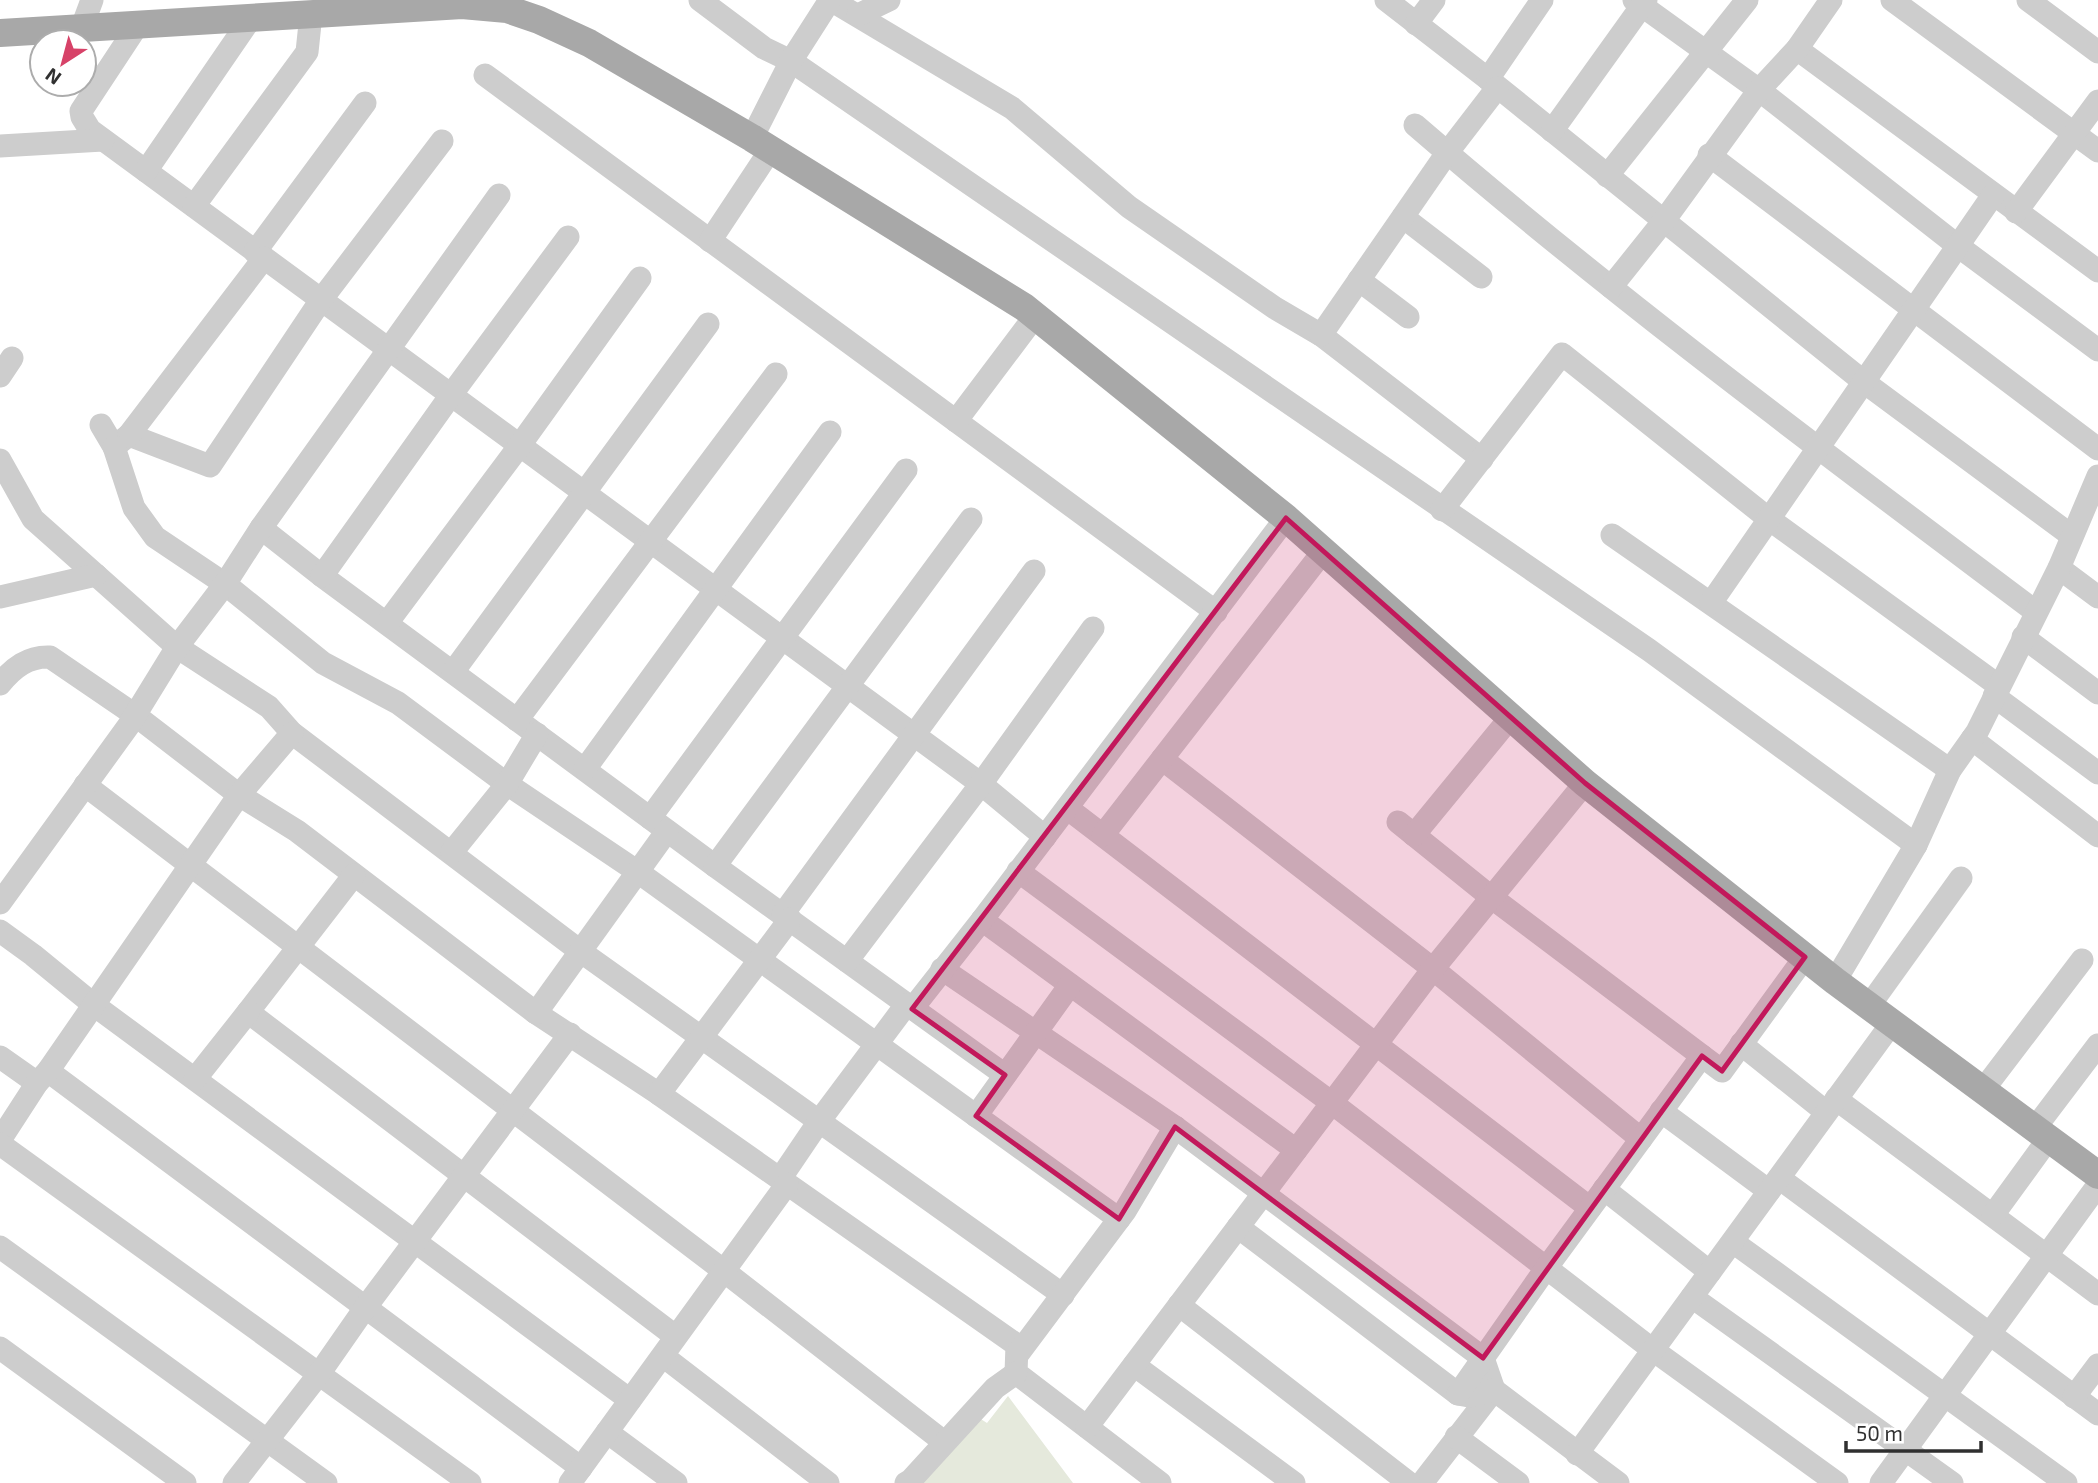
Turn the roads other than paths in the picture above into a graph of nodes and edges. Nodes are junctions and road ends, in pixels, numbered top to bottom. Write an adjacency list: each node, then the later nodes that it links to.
1 (92, 0): 19 (street)
2 (700, 0): 24 (street)
3 (830, 0): 15 (street); 24 (street)
4 (889, 0): 15 (street)
5 (1386, 0): 18 (street)
6 (1434, 0): 18 (street)
7 (1542, 0): 26 (street)
8 (1747, 0): 22 (street)
9 (1831, 0): 21 (street)
10 (1892, 0): 32 (street)
11 (2028, 0): 23 (street)
12 (1641, 2): 22 (street); 31 (street)
13 (213, 10): 16 (main road); 17 (main road)
14 (311, 14): 16 (main road); 35 (main road); 44 (street)
15 (858, 15): 62 (street)
16 (251, 18): 40 (street)
17 (139, 23): 19 (main road); 33 (street)
18 (1416, 24): 26 (street)
19 (82, 27): 20 (main road)
20 (0, 33)
21 (1797, 49): 27 (street); 43 (street)
22 (1706, 52): 27 (street); 41 (street)
23 (2098, 52)
24 (791, 61): 35 (street); 82 (street)
25 (485, 75): 49 (street)
26 (1492, 83): 31 (street); 38 (street)
27 (1759, 90): 39 (street); 50 (street)
28 (2098, 101): 32 (street)
29 (365, 103): 51 (street)
30 (1415, 125): 38 (street)
31 (1552, 131): 41 (street)
32 (2074, 133): 37 (street); 45 (street)
33 (103, 140): 36 (street); 40 (street)
34 (443, 141): 57 (street)
35 (762, 144): 49 (street); 59 (main road)
36 (0, 145)
37 (2098, 150)
38 (1447, 153): 46 (street); 56 (street)
39 (1709, 155): 47 (street); 58 (street)
40 (146, 171): 44 (street)
41 (1607, 176): 47 (street)
42 (499, 195): 63 (street)
43 (1993, 195): 45 (street); 50 (street)
44 (194, 206): 51 (street)
45 (2016, 212): 52 (street)
46 (1403, 217): 53 (street); 55 (street)
47 (1663, 222): 56 (street); 68 (street)
48 (568, 237): 69 (street)
49 (710, 241): 70 (street)
50 (1958, 246): 58 (street); 64 (street)
51 (259, 255): 57 (street); 73 (street)
52 (2098, 271)
53 (1481, 277)
54 (640, 278): 74 (street)
55 (1359, 280): 60 (street); 62 (street)
56 (1611, 287): 75 (street)
57 (321, 300): 63 (street); 73 (street)
58 (1915, 309): 68 (street); 76 (street)
59 (1035, 316): 70 (street); 84 (main road)
60 (1408, 317)
61 (708, 324): 81 (street)
62 (1321, 335): 77 (street)
63 (387, 348): 69 (street); 86 (street)
64 (2098, 350)
65 (0, 358): 67 (street)
66 (776, 374): 89 (street)
67 (0, 376)
68 (1864, 382): 75 (street); 88 (street)
69 (451, 395): 74 (street); 94 (street)
70 (956, 421): 100 (street)
71 (101, 425): 73 (street)
72 (830, 432): 96 (street)
73 (122, 441): 95 (street)
74 (520, 446): 81 (street); 102 (street)
75 (1818, 448): 85 (street); 101 (street)
76 (2098, 449)
77 (1482, 459): 82 (street); 85 (street)
78 (0, 460): 93 (street)
79 (906, 470): 105 (street)
80 (2098, 477): 88 (street)
81 (585, 493): 89 (street); 108 (street)
82 (1442, 510): 133 (street)
83 (971, 519): 109 (street)
84 (1286, 519): 90 (main road); 100 (street)
85 (1769, 519): 99 (street); 110 (street)
86 (261, 528): 94 (street); 95 (street)
87 (1612, 536): 99 (street)
88 (2072, 536): 91 (street)
89 (650, 541): 96 (street); 114 (street)
90 (1322, 553): 113 (main road); 119 (street)
91 (2059, 568): 98 (street); 101 (street)
92 (1034, 571): 117 (street)
93 (96, 575): 97 (street); 106 (street)
94 (322, 576): 102 (street)
95 (225, 584): 106 (street); 124 (street)
96 (716, 590): 105 (street); 120 (street)
97 (0, 597)
98 (2098, 597)
99 (1711, 603): 121 (street)
100 (1216, 612): 128 (street)
101 (2036, 612): 104 (street)
102 (387, 623): 108 (street)
103 (1093, 628): 125 (street)
104 (2023, 637): 110 (street); 111 (street)
105 (781, 638): 109 (street); 129 (street)
106 (177, 647): 112 (street); 115 (street)
107 (4, 672): 112 (street)
108 (453, 672): 114 (street)
109 (849, 687): 117 (street); 136 (street)
110 (1997, 691): 118 (street); 122 (street)
111 (2098, 693)
112 (135, 715): 126 (street); 127 (street)
113 (1510, 718): 123 (main road); 142 (street)
114 (517, 720): 116 (street)
115 (292, 733): 127 (street); 134 (street)
116 (537, 734): 120 (street); 124 (street)
117 (915, 735): 125 (street); 144 (street)
118 (1972, 739): 121 (street); 131 (street)
119 (1162, 759): 130 (street); 154 (street)
120 (585, 769): 129 (street)
121 (1950, 770): 133 (street)
122 (2098, 774)
123 (1585, 783): 142 (street); 149 (main road)
124 (507, 784): 134 (street); 137 (street)
125 (981, 784): 132 (street); 152 (street)
126 (85, 785): 135 (street); 139 (street)
127 (239, 794): 135 (street); 140 (street)
128 (1067, 808): 130 (street); 132 (street)
129 (659, 825): 136 (street); 137 (street)
130 (1103, 835): 167 (street)
131 (2098, 836)
132 (1045, 837): 138 (street)
133 (1916, 845): 155 (street)
134 (452, 852): 148 (street)
135 (191, 866): 147 (street); 157 (street)
136 (715, 866): 144 (street)
137 (638, 872): 148 (street); 150 (street)
138 (1018, 872): 145 (street); 176 (street)
139 (8, 874): 143 (street)
140 (354, 875): 147 (street); 160 (street)
141 (1961, 878): 161 (street)
142 (1491, 897): 154 (street); 169 (street)
143 (0, 903)
144 (786, 916): 150 (street); 152 (street)
145 (982, 920): 153 (street); 156 (street)
146 (0, 931): 157 (street)
147 (299, 946): 159 (street); 178 (street)
148 (580, 951): 160 (street); 164 (street)
149 (1805, 957): 155 (main road); 166 (street)
150 (760, 960): 164 (street); 165 (street)
151 (2082, 960): 174 (street)
152 (847, 961): 158 (street)
153 (942, 969): 158 (street); 162 (street)
154 (1433, 969): 167 (street); 184 (street)
155 (1835, 981): 161 (main road)
156 (1070, 985): 162 (street); 186 (street)
157 (94, 1005): 172 (street); 173 (street)
158 (909, 1007): 165 (street); 171 (street)
159 (248, 1012): 173 (street); 188 (street)
160 (537, 1013): 163 (street)
161 (1880, 1014): 174 (main road); 177 (street)
162 (1035, 1032): 171 (street); 182 (street)
163 (570, 1034): 175 (street); 178 (street)
164 (703, 1036): 175 (street); 181 (street)
165 (877, 1044): 180 (street); 181 (street)
166 (1741, 1044): 169 (street); 177 (street)
167 (1376, 1045): 176 (street); 194 (street)
168 (2098, 1045): 183 (street)
169 (1702, 1056): 179 (street)
170 (0, 1057): 172 (street)
171 (1005, 1076): 180 (street)
172 (42, 1077): 185 (street); 209 (street)
173 (195, 1079): 199 (street)
174 (1983, 1090): 183 (main road)
175 (659, 1094): 189 (street)
176 (1332, 1102): 186 (street); 202 (street)
177 (1831, 1105): 190 (street); 195 (street)
178 (513, 1110): 188 (street); 203 (street)
179 (1661, 1111): 184 (street); 190 (street)
180 (976, 1116): 196 (street)
181 (820, 1120): 189 (street); 206 (street)
182 (1175, 1127): 193 (street); 196 (street)
183 (2042, 1133): 187 (main road); 195 (street)
184 (1641, 1139): 192 (street)
185 (0, 1142): 218 (street)
186 (1296, 1150): 193 (street)
187 (2098, 1175)
188 (464, 1178): 199 (street); 211 (street)
189 (783, 1181): 203 (street); 215 (street)
190 (1774, 1185): 198 (street); 210 (street)
191 (2098, 1185): 201 (street)
192 (1604, 1189): 194 (street); 204 (street)
193 (1264, 1193): 197 (street); 214 (street)
194 (1590, 1208): 202 (street)
195 (1993, 1215): 201 (street)
196 (1119, 1219): 206 (street)
197 (1238, 1227): 208 (street); 220 (street)
198 (1733, 1242): 204 (street); 221 (street)
199 (415, 1243): 209 (street); 223 (street)
200 (0, 1247): 228 (street)
201 (2046, 1256): 205 (street); 210 (street)
202 (1547, 1267): 213 (street); 214 (street)
203 (724, 1271): 211 (street); 229 (street)
204 (1710, 1272): 207 (street)
205 (2098, 1294)
206 (1063, 1295): 215 (street)
207 (1692, 1297): 213 (street); 230 (street)
208 (1179, 1305): 216 (street); 242 (street)
209 (365, 1308): 218 (street); 232 (street)
210 (1989, 1335): 221 (street); 222 (street)
211 (669, 1346): 223 (street); 238 (street)
212 (0, 1348): 233 (street)
213 (1653, 1350): 231 (street); 246 (street)
214 (1483, 1359): 219 (street); 220 (street)
215 (1017, 1364): 225 (street); 229 (street)
216 (1134, 1365): 225 (street); 241 (street)
217 (2098, 1365): 222 (street)
218 (319, 1374): 228 (street); 236 (street)
219 (1494, 1390): 220 (street); 227 (street); 231 (street)
220 (1458, 1394)
221 (1944, 1395): 230 (street); 249 (street)
222 (2074, 1397): 224 (street)
223 (630, 1400): 226 (street)
224 (2098, 1414)
225 (1087, 1427): 240 (street)
226 (607, 1432): 232 (street); 237 (street)
227 (1456, 1437): 243 (street); 244 (street)
228 (267, 1441): 234 (street); 235 (street)
229 (944, 1443): 239 (street)
230 (1906, 1448): 247 (street); 248 (street)
231 (1577, 1454): 245 (street)
232 (575, 1475)
233 (185, 1483)
234 (234, 1483)
235 (326, 1483)
236 (470, 1483)
237 (676, 1483)
238 (828, 1483)
239 (906, 1483)
240 (1160, 1483)
241 (1294, 1483)
242 (1409, 1483)
243 (1422, 1483)
244 (1518, 1483)
245 (1618, 1483)
246 (1837, 1483)
247 (1881, 1483)
248 (1952, 1483)
249 (2066, 1483)

